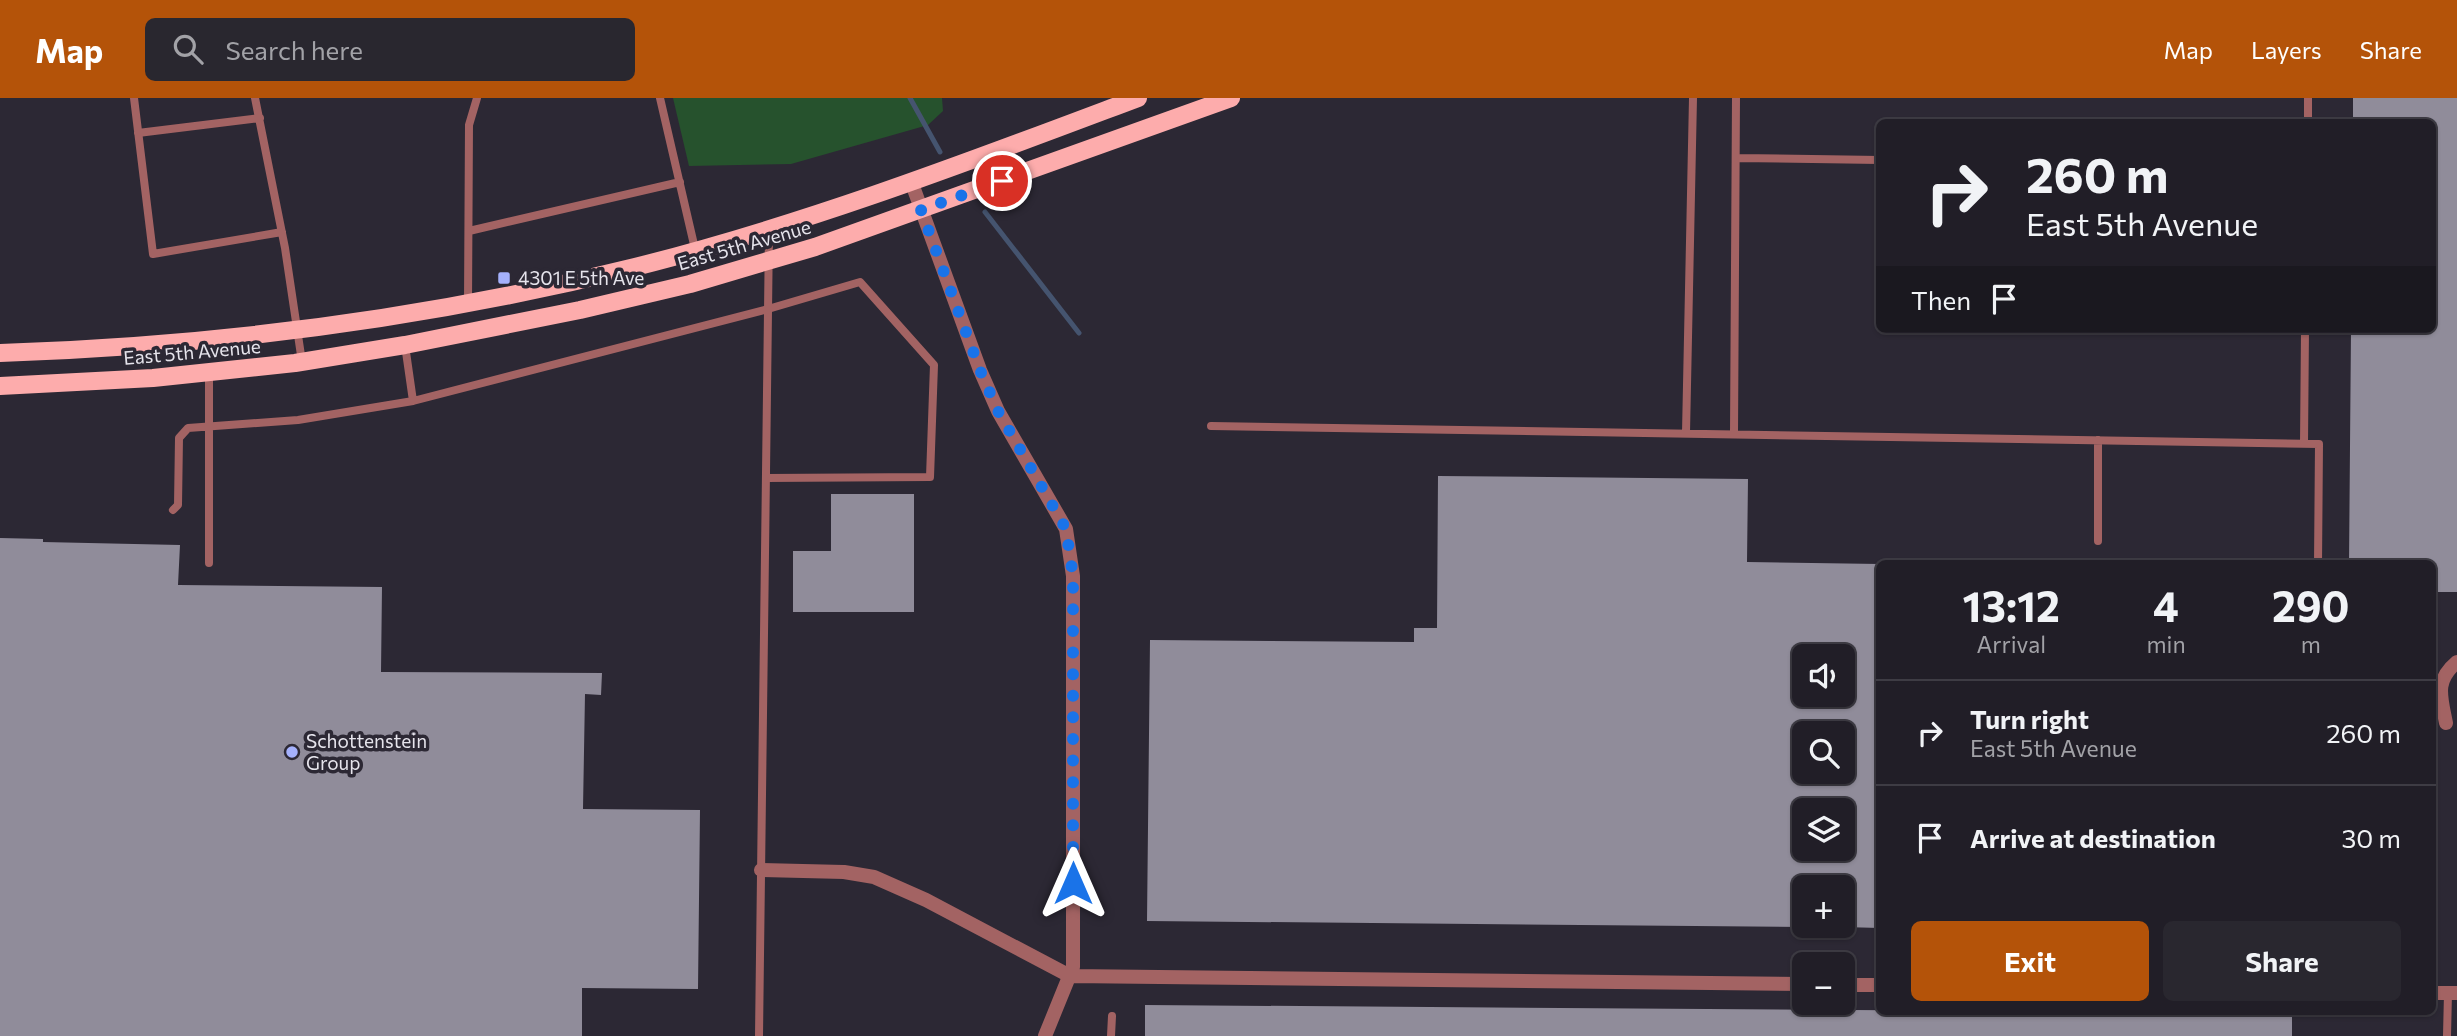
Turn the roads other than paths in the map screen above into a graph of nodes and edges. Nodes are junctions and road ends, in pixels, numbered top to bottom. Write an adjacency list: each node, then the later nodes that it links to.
1 (134, 98): 12 (lane)
2 (255, 98): 10 (lane)
3 (477, 98): 19 (lane)
4 (660, 98): 16 (lane)
5 (1138, 98): 15 (main road, East 5th Avenue)
6 (1231, 98): 17 (main road, East 5th Avenue)
7 (1693, 98): 35 (lane)
8 (1736, 98): 13 (lane)
9 (2308, 98): 11 (lane)
10 (260, 118): 12 (lane); 20 (lane)
11 (2308, 119)
12 (138, 133): 20 (lane)
13 (1736, 158): 14 (lane); 36 (lane)
14 (1876, 160)
15 (911, 181): 17 (street); 18 (main road, East 5th Avenue)
16 (680, 182): 19 (lane); 21 (lane)
17 (921, 210): 22 (main road, East 5th Avenue); 47 (street)
18 (769, 229): 21 (main road, East 5th Avenue); 22 (lane)
19 (469, 231): 23 (lane)
20 (282, 232): 25 (lane)
21 (695, 249): 23 (main road, East 5th Avenue)
22 (768, 262): 24 (lane); 27 (main road, East 5th Avenue)
23 (468, 303): 25 (main road, East 5th Avenue)
24 (768, 309): 32 (lane); 39 (lane); 39 (lane)
25 (298, 331): 28 (main road, East 5th Avenue); 29 (lane)
26 (2305, 333): 38 (lane)
27 (405, 345): 29 (main road, East 5th Avenue); 32 (lane)
28 (0, 353)
29 (302, 362): 30 (main road, East 5th Avenue)
30 (209, 373): 31 (main road, East 5th Avenue); 33 (lane)
31 (0, 386)
32 (413, 401): 33 (lane)
33 (208, 425): 40 (lane); 43 (lane)
34 (1211, 426): 35 (lane)
35 (1686, 433): 36 (lane)
36 (1734, 434): 37 (lane)
37 (2098, 440): 38 (lane); 41 (lane)
38 (2304, 443): 42 (lane)
39 (766, 478): 46 (lane)
40 (173, 510)
41 (2098, 541)
42 (2318, 560)
43 (209, 563)
44 (2457, 662): 45 (street)
45 (2446, 723)
46 (761, 870): 47 (street); 53 (lane)
47 (1070, 976): 48 (street); 54 (street)
48 (1792, 984)
49 (1855, 985): 50 (street)
50 (1876, 985)
51 (2453, 993): 56 (lane)
52 (1112, 1016): 55 (lane)
53 (760, 1036)
54 (1045, 1036)
55 (1111, 1036)
56 (2448, 1036)

